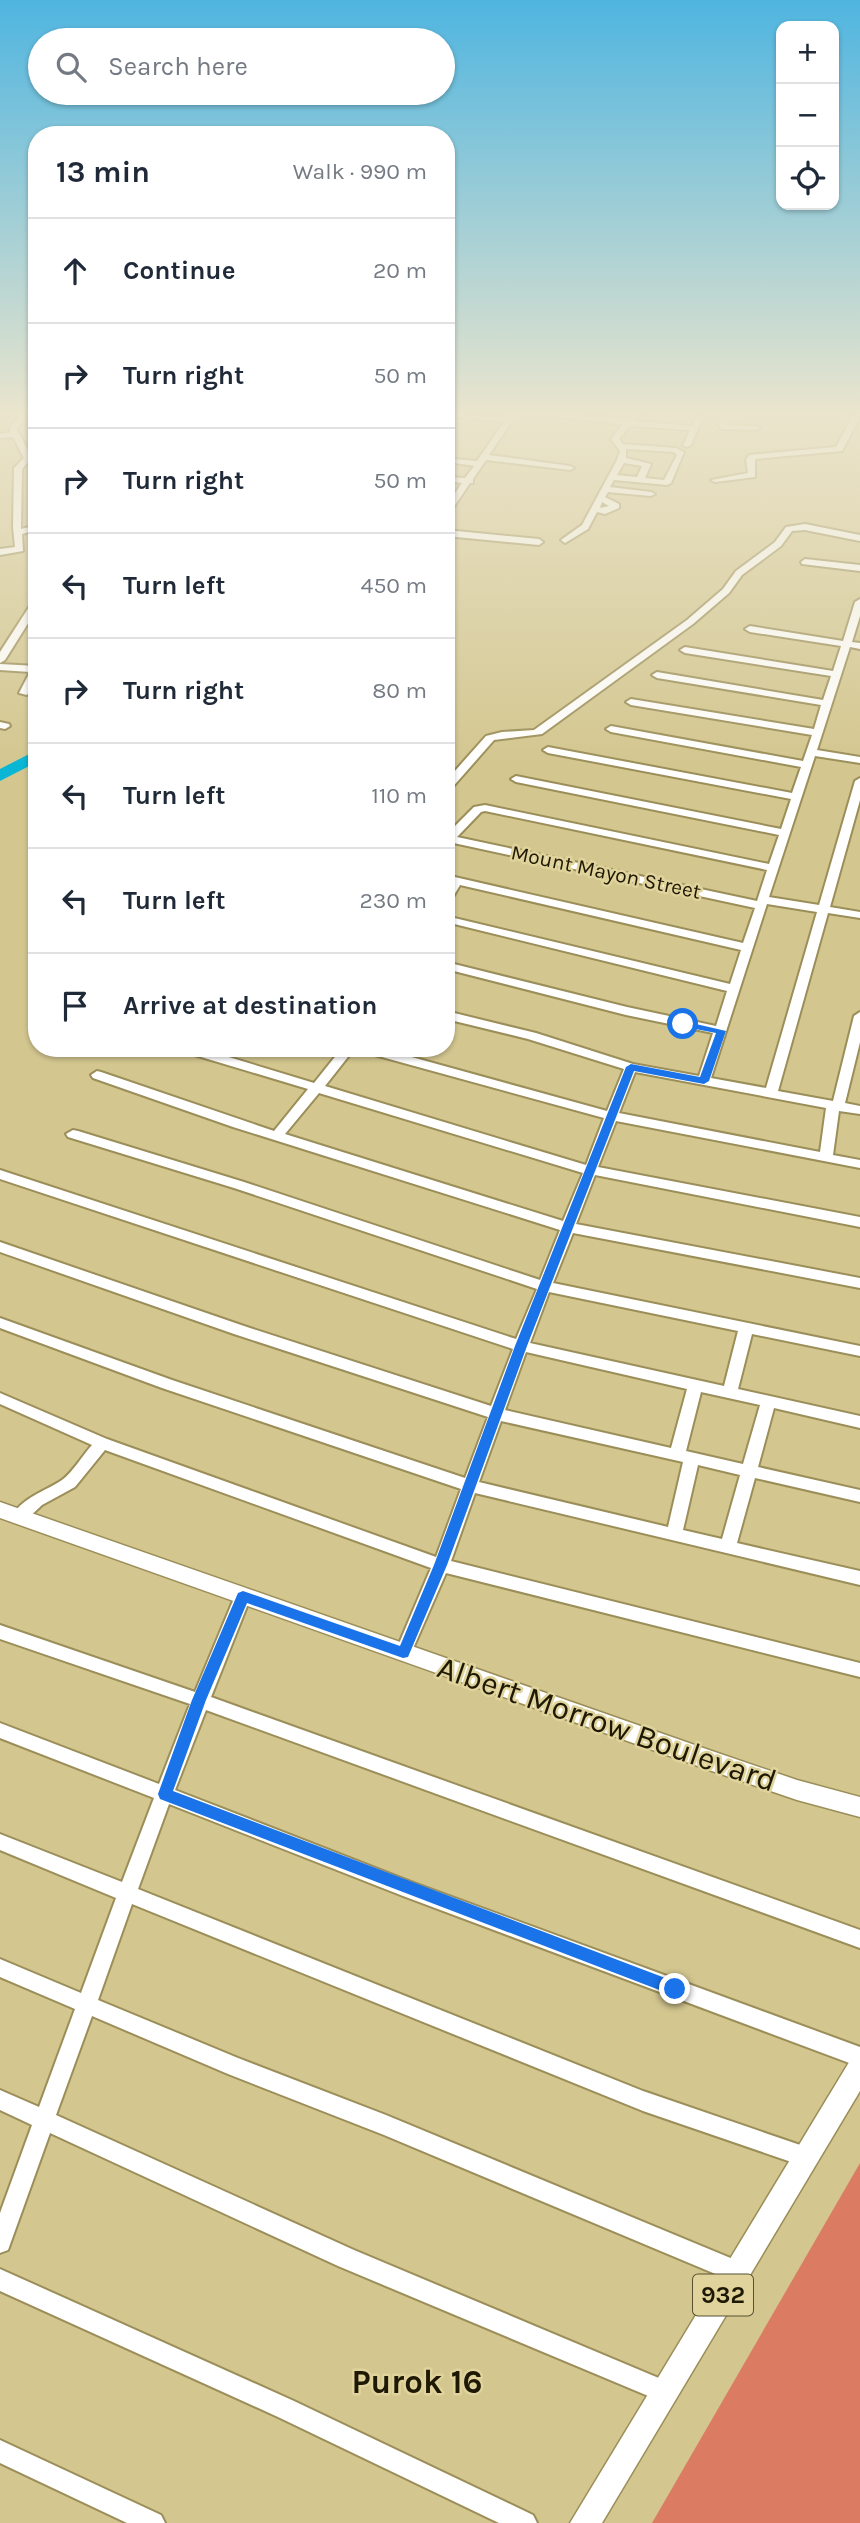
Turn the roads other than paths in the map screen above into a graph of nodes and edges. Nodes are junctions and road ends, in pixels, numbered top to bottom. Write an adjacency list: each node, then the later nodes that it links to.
1 (19, 532): 9 (street)
2 (578, 532): 7 (street)
3 (787, 532): 33 (street)
4 (829, 532): 6 (street)
5 (455, 536): 8 (street)
6 (860, 538)
7 (565, 540)
8 (540, 542)
9 (0, 552)
10 (806, 562): 11 (street)
11 (860, 568)
12 (860, 602): 15 (street)
13 (28, 615): 18 (street)
14 (750, 629): 15 (street)
15 (846, 644): 16 (street); 21 (street)
16 (860, 646)
17 (685, 650): 21 (street)
18 (0, 660)
19 (0, 667): 20 (street)
20 (28, 669)
21 (836, 674): 26 (street)
22 (657, 675): 26 (street)
23 (28, 686): 24 (street)
24 (24, 693)
25 (631, 702): 28 (street)
26 (827, 703): 28 (street)
27 (611, 729): 32 (street)
28 (817, 733): 30 (street)
29 (548, 750): 36 (street)
30 (811, 752): 31 (street); 32 (street)
31 (860, 760)
32 (807, 765): 36 (street)
33 (455, 778)
34 (516, 779): 38 (street)
35 (860, 781): 43 (street)
36 (796, 797): 38 (street)
37 (455, 832): 40 (street)
38 (785, 833): 40 (street)
39 (455, 840): 42 (street, Mount Mayon Street)
40 (773, 868): 42 (street)
41 (455, 881): 46 (street)
42 (763, 903): 43 (street, Mount Mayon Street); 46 (street)
43 (824, 909): 44 (street, Mount Mayon Street); 59 (street)
44 (860, 915)
45 (455, 921): 48 (street)
46 (749, 947): 48 (street)
47 (455, 967): 51 (street)
48 (735, 989): 51 (street)
49 (860, 1016): 60 (street)
50 (455, 1017): 55 (street)
51 (721, 1031): 57 (street)
52 (214, 1057): 58 (street)
53 (342, 1057): 58 (street)
54 (397, 1057): 62 (street)
55 (631, 1067): 57 (street); 62 (street)
56 (97, 1075): 64 (street)
57 (704, 1081): 59 (street)
58 (316, 1088): 64 (street); 67 (street)
59 (771, 1094): 60 (street)
60 (835, 1106): 61 (street); 65 (street)
61 (860, 1110)
62 (611, 1116): 65 (street); 67 (street)
63 (73, 1134): 73 (street)
64 (278, 1135): 70 (street)
65 (826, 1157): 66 (street)
66 (860, 1164)
67 (589, 1170): 69 (street); 70 (street)
68 (0, 1174): 76 (street)
69 (860, 1222)
70 (567, 1227): 72 (street); 73 (street)
71 (0, 1247): 82 (street)
72 (860, 1283)
73 (544, 1286): 75 (street); 76 (street)
74 (0, 1323): 87 (street)
75 (746, 1328): 77 (street); 79 (street)
76 (521, 1346): 78 (street); 82 (street)
77 (860, 1351)
78 (695, 1385): 79 (street); 85 (street)
79 (730, 1393): 81 (street)
80 (0, 1398): 84 (street)
81 (768, 1402): 83 (street); 86 (street)
82 (497, 1414): 85 (street); 87 (street)
83 (860, 1422)
84 (102, 1443): 89 (street); 92 (street)
85 (685, 1456): 86 (street); 90 (street)
86 (747, 1471): 88 (street); 91 (street)
87 (469, 1486): 90 (street); 92 (street)
88 (860, 1496)
89 (9, 1513): 94 (main road, Albert Morrow Boulevard)
90 (674, 1535): 91 (street)
91 (728, 1546): 93 (street)
92 (441, 1565): 96 (street); 97 (street)
93 (860, 1578)
94 (243, 1597): 96 (main road, Albert Morrow Boulevard); 98 (street)
95 (0, 1632): 98 (street)
96 (403, 1653): 101 (main road, Albert Morrow Boulevard)
97 (860, 1670)
98 (199, 1700): 100 (street); 104 (street)
99 (0, 1730): 100 (street)
100 (165, 1794): 103 (street); 107 (street)
101 (860, 1807)
102 (0, 1842): 103 (street)
103 (127, 1892): 106 (street); 111 (street)
104 (860, 1939)
105 (0, 1968): 106 (street)
106 (85, 2004): 110 (street); 113 (street)
107 (860, 2057)
108 (860, 2068): 111 (main road, 932)
109 (0, 2100): 110 (street)
110 (46, 2119): 112 (street); 115 (street)
111 (806, 2157): 113 (main road, 932)
112 (0, 2242)
113 (737, 2272): 115 (main road, 932)
114 (0, 2280): 118 (street)
115 (665, 2392): 119 (main road, 932)
116 (0, 2451): 117 (street)
117 (153, 2523)
118 (525, 2523)
119 (585, 2523)

